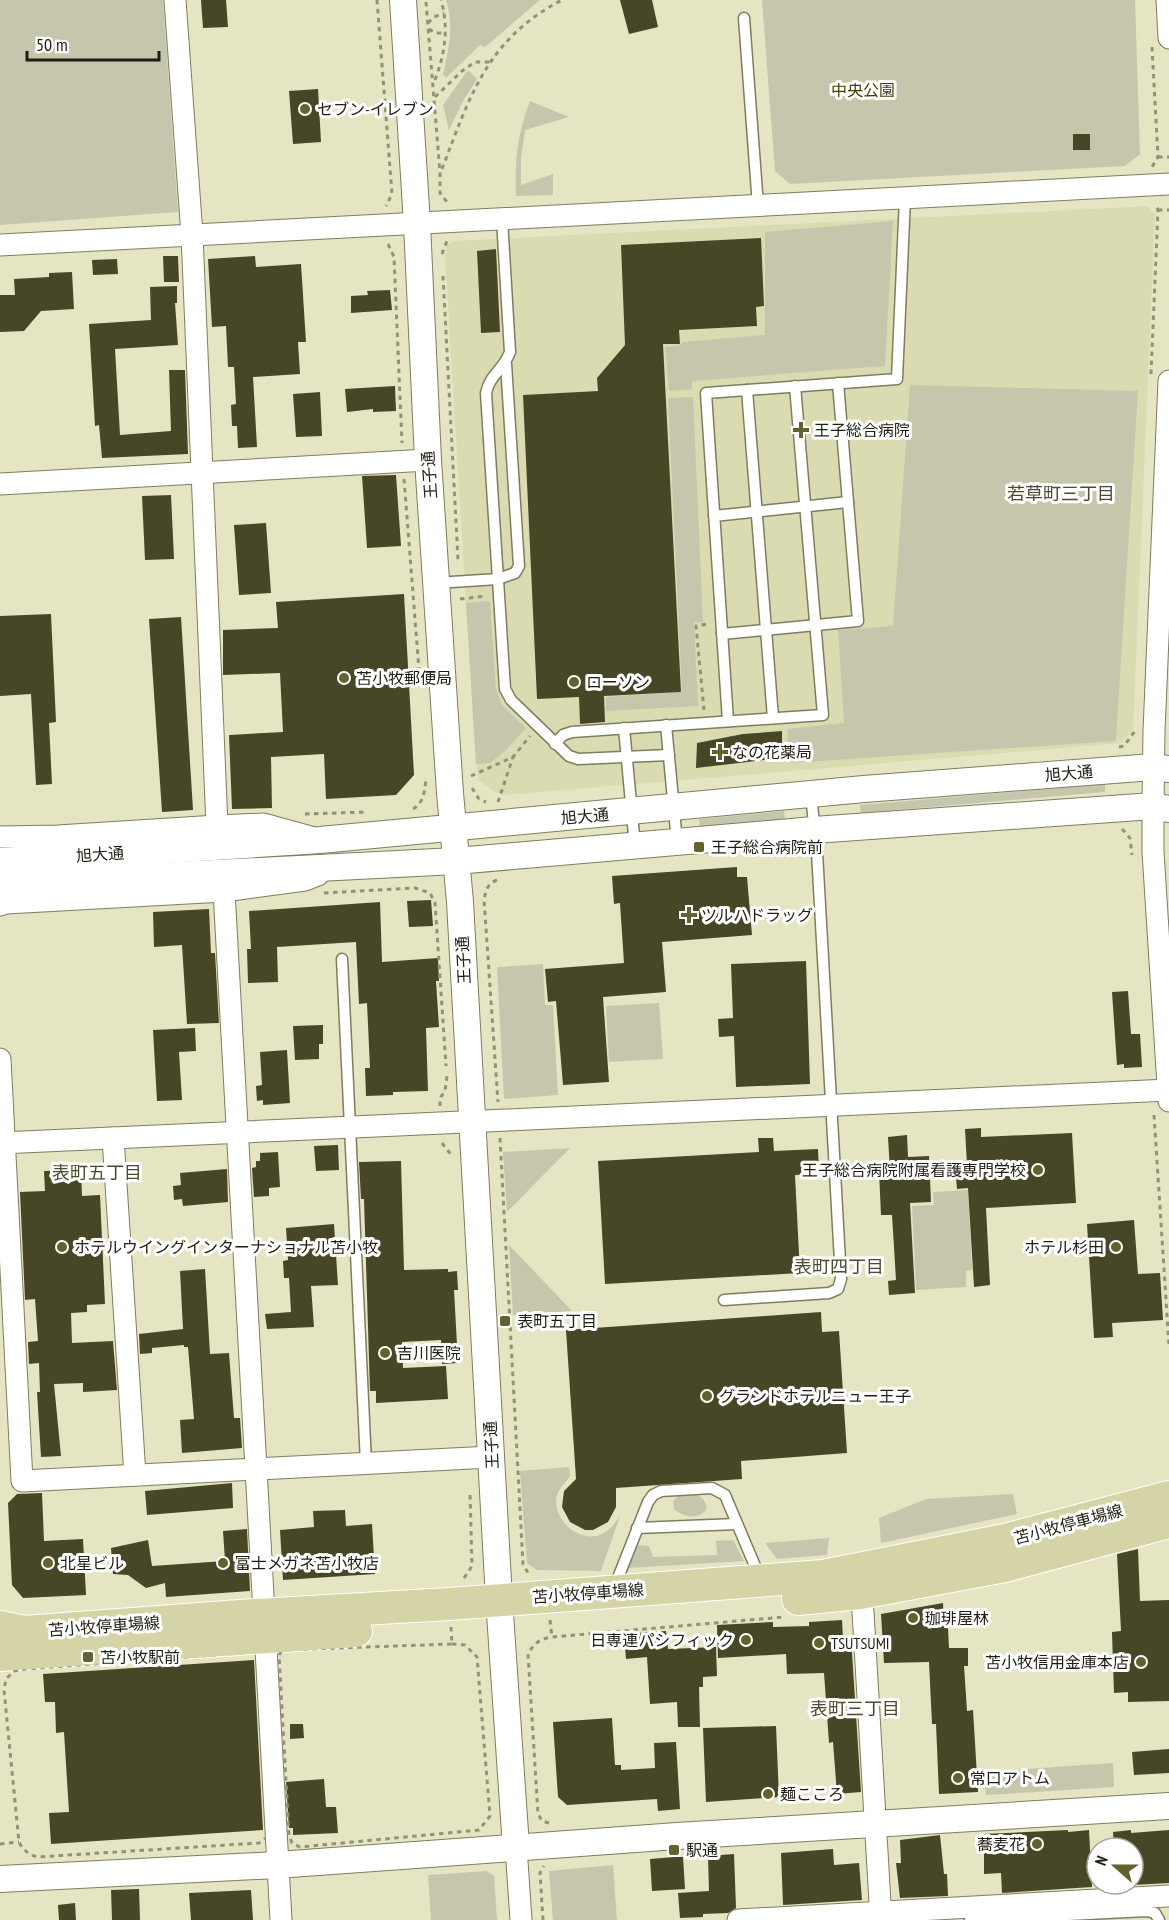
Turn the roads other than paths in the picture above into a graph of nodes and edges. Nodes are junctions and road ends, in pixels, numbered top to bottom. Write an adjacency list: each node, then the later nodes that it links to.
1 (175, 0): 11 (street)
2 (403, 0): 10 (street, 王子通)
3 (1167, 0): 5 (street)
4 (744, 18): 8 (lane)
5 (1160, 42)
6 (1169, 184): 7 (street)
7 (904, 198): 8 (street); 15 (lane)
8 (758, 206): 9 (street)
9 (502, 219): 10 (street); 13 (lane)
10 (417, 224): 11 (street); 18 (street, 王子通)
11 (192, 235): 12 (street); 19 (street)
12 (0, 246)
13 (506, 364): 26 (lane); 26 (lane)
14 (1169, 381): 25 (street)
15 (838, 383): 16 (lane); 21 (lane)
16 (795, 386): 17 (lane); 22 (lane)
17 (747, 390): 23 (lane); 24 (lane)
18 (415, 461): 19 (street); 27 (street, 王子通)
19 (202, 472): 20 (street); 43 (street)
20 (0, 484)
21 (848, 502): 22 (lane); 28 (lane)
22 (805, 506): 23 (lane); 28 (lane)
23 (756, 512): 24 (lane); 29 (lane)
24 (714, 516): 30 (lane)
25 (1166, 524): 38 (street)
26 (498, 579): 27 (lane); 35 (lane)
27 (436, 583): 44 (street, 王子通)
28 (815, 625): 29 (lane); 31 (lane)
29 (766, 630): 30 (lane); 31 (lane)
30 (722, 634): 32 (lane)
31 (773, 718): 32 (lane)
32 (728, 721): 33 (lane)
33 (666, 725): 34 (lane); 36 (lane)
34 (624, 728): 35 (lane); 37 (lane)
35 (555, 744): 37 (lane)
36 (669, 755): 37 (lane); 40 (lane)
37 (627, 758): 42 (lane)
38 (1161, 768): 39 (street, 旭大通); 41 (street)
39 (811, 795): 40 (street, 旭大通); 45 (lane)
40 (674, 807): 42 (street, 旭大通); 48 (lane)
41 (1161, 808): 45 (street, 旭大通); 58 (street)
42 (632, 812): 44 (street, 旭大通); 49 (lane)
43 (217, 826): 46 (street); 47 (street)
44 (453, 828): 47 (street, 旭大通); 51 (street, 王子通)
45 (814, 830): 48 (street, 旭大通); 59 (lane)
46 (0, 837)
47 (320, 840): 50 (street, 旭大通)
48 (677, 842): 49 (street, 旭大通)
49 (635, 846): 51 (street, 旭大通)
50 (0, 861)
51 (456, 861): 52 (street, 旭大通); 61 (street, 王子通)
52 (339, 866): 53 (street, 旭大通); 54 (street)
53 (0, 884)
54 (224, 891): 55 (street); 63 (street)
55 (0, 905)
56 (342, 959): 62 (lane)
57 (0, 1059): 65 (street)
58 (1169, 1090): 59 (street); 60 (street)
59 (832, 1106): 61 (street); 66 (lane)
60 (1161, 1106)
61 (472, 1122): 62 (street); 67 (street, 王子通)
62 (350, 1128): 63 (street); 68 (lane)
63 (237, 1134): 64 (street); 69 (street)
64 (113, 1138): 65 (street); 70 (street)
65 (2, 1143): 70 (street)
66 (724, 1300)
67 (491, 1457): 68 (street); 78 (street, 王子通)
68 (366, 1463): 69 (street)
69 (256, 1468): 70 (street); 79 (street)
70 (135, 1475)
71 (1169, 1497): 76 (main road, 苫小牧停車場線)
72 (1169, 1522): 76 (main road, 苫小牧停車場線)
73 (737, 1524): 74 (lane); 74 (lane); 75 (lane)
74 (637, 1528): 77 (lane)
75 (764, 1581): 76 (main road, 苫小牧停車場線); 77 (main road, 苫小牧停車場線)
76 (859, 1582): 78 (main road, 苫小牧停車場線); 83 (street)
77 (614, 1591): 78 (main road, 苫小牧停車場線)
78 (500, 1610): 79 (main road, 苫小牧停車場線); 84 (street, 王子通)
79 (264, 1626): 80 (main road, 苫小牧停車場線); 81 (main road, 苫小牧停車場線); 85 (street)
80 (0, 1627)
81 (0, 1655)
82 (1169, 1806): 83 (street)
83 (876, 1823): 84 (street); 88 (street)
84 (516, 1847): 85 (street); 93 (street, 王子通)
85 (277, 1865): 86 (street); 92 (street)
86 (0, 1879)
87 (1169, 1896): 88 (street)
88 (881, 1916): 94 (street)
89 (1128, 1916): 90 (lane); 96 (lane)
90 (1043, 1918): 91 (lane)
91 (1010, 1919): 95 (lane)
92 (281, 1920)
93 (521, 1920)
94 (738, 1920)
95 (970, 1920)
96 (1159, 1920)

